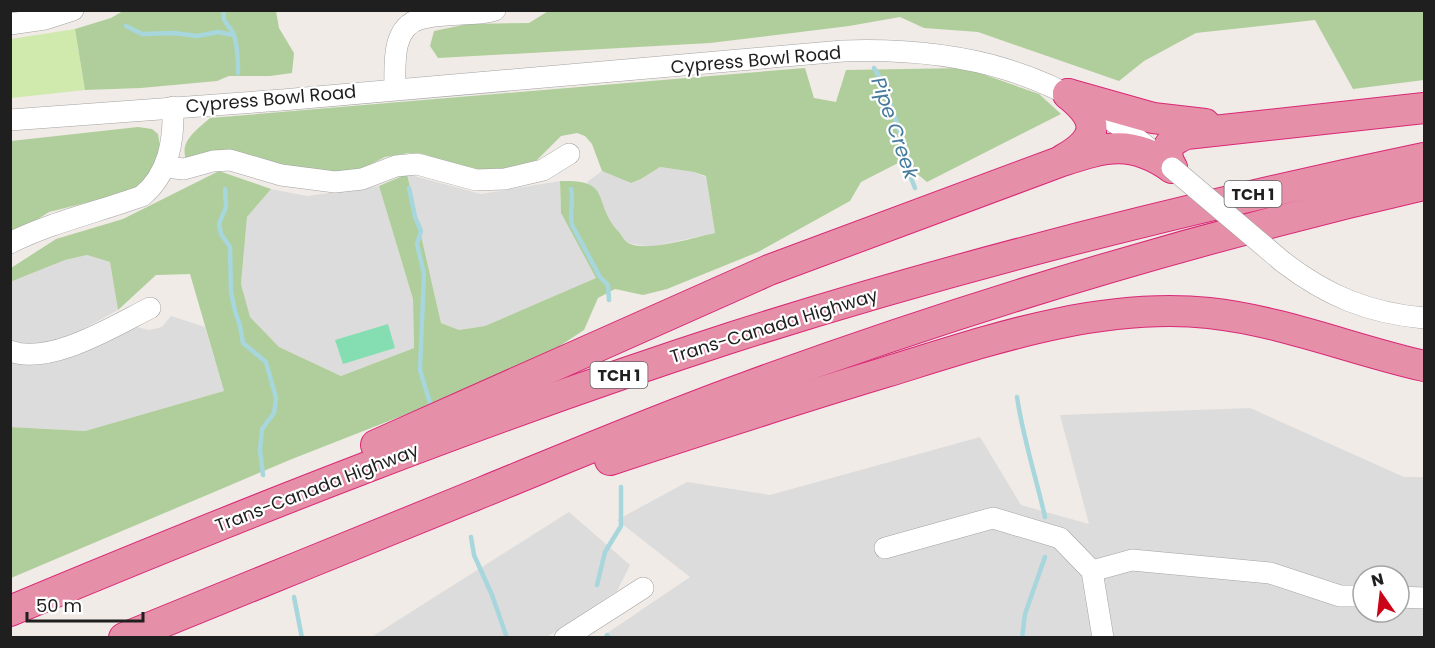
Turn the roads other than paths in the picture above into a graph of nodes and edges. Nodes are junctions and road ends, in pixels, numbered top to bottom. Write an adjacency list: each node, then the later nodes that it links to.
1 (73, 10): 3 (street)
2 (495, 10): 4 (street)
3 (10, 24)
4 (395, 89): 5 (street, Cypress Bowl Road); 6 (street, Cypress Bowl Road)
5 (1068, 94): 9 (highway); 12 (highway); 14 (street, Cypress Bowl Road)
6 (173, 107): 8 (street, Cypress Bowl Road); 13 (street)
7 (1425, 108): 9 (highway)
8 (10, 120)
9 (1247, 127): 14 (highway)
10 (569, 154): 13 (street)
11 (1425, 158): 24 (highway, Trans-Canada Highway / TCH 1)
12 (1062, 161): 14 (highway); 24 (highway)
13 (165, 167): 16 (street)
14 (1172, 168): 18 (street, Cypress Bowl Road, bridge)
15 (1425, 185): 21 (highway, TCH 1)
16 (10, 243)
17 (150, 308): 19 (street)
18 (1425, 318)
19 (10, 351)
20 (1425, 366): 21 (highway)
21 (381, 533): 28 (highway, TCH 1)
22 (885, 548): 23 (street)
23 (1092, 572): 26 (street); 30 (street)
24 (88, 579): 27 (highway, Trans-Canada Highway / TCH 1)
25 (643, 588): 29 (street)
26 (1351, 596)
27 (10, 611)
28 (123, 638)
29 (565, 638)
30 (1103, 638)

